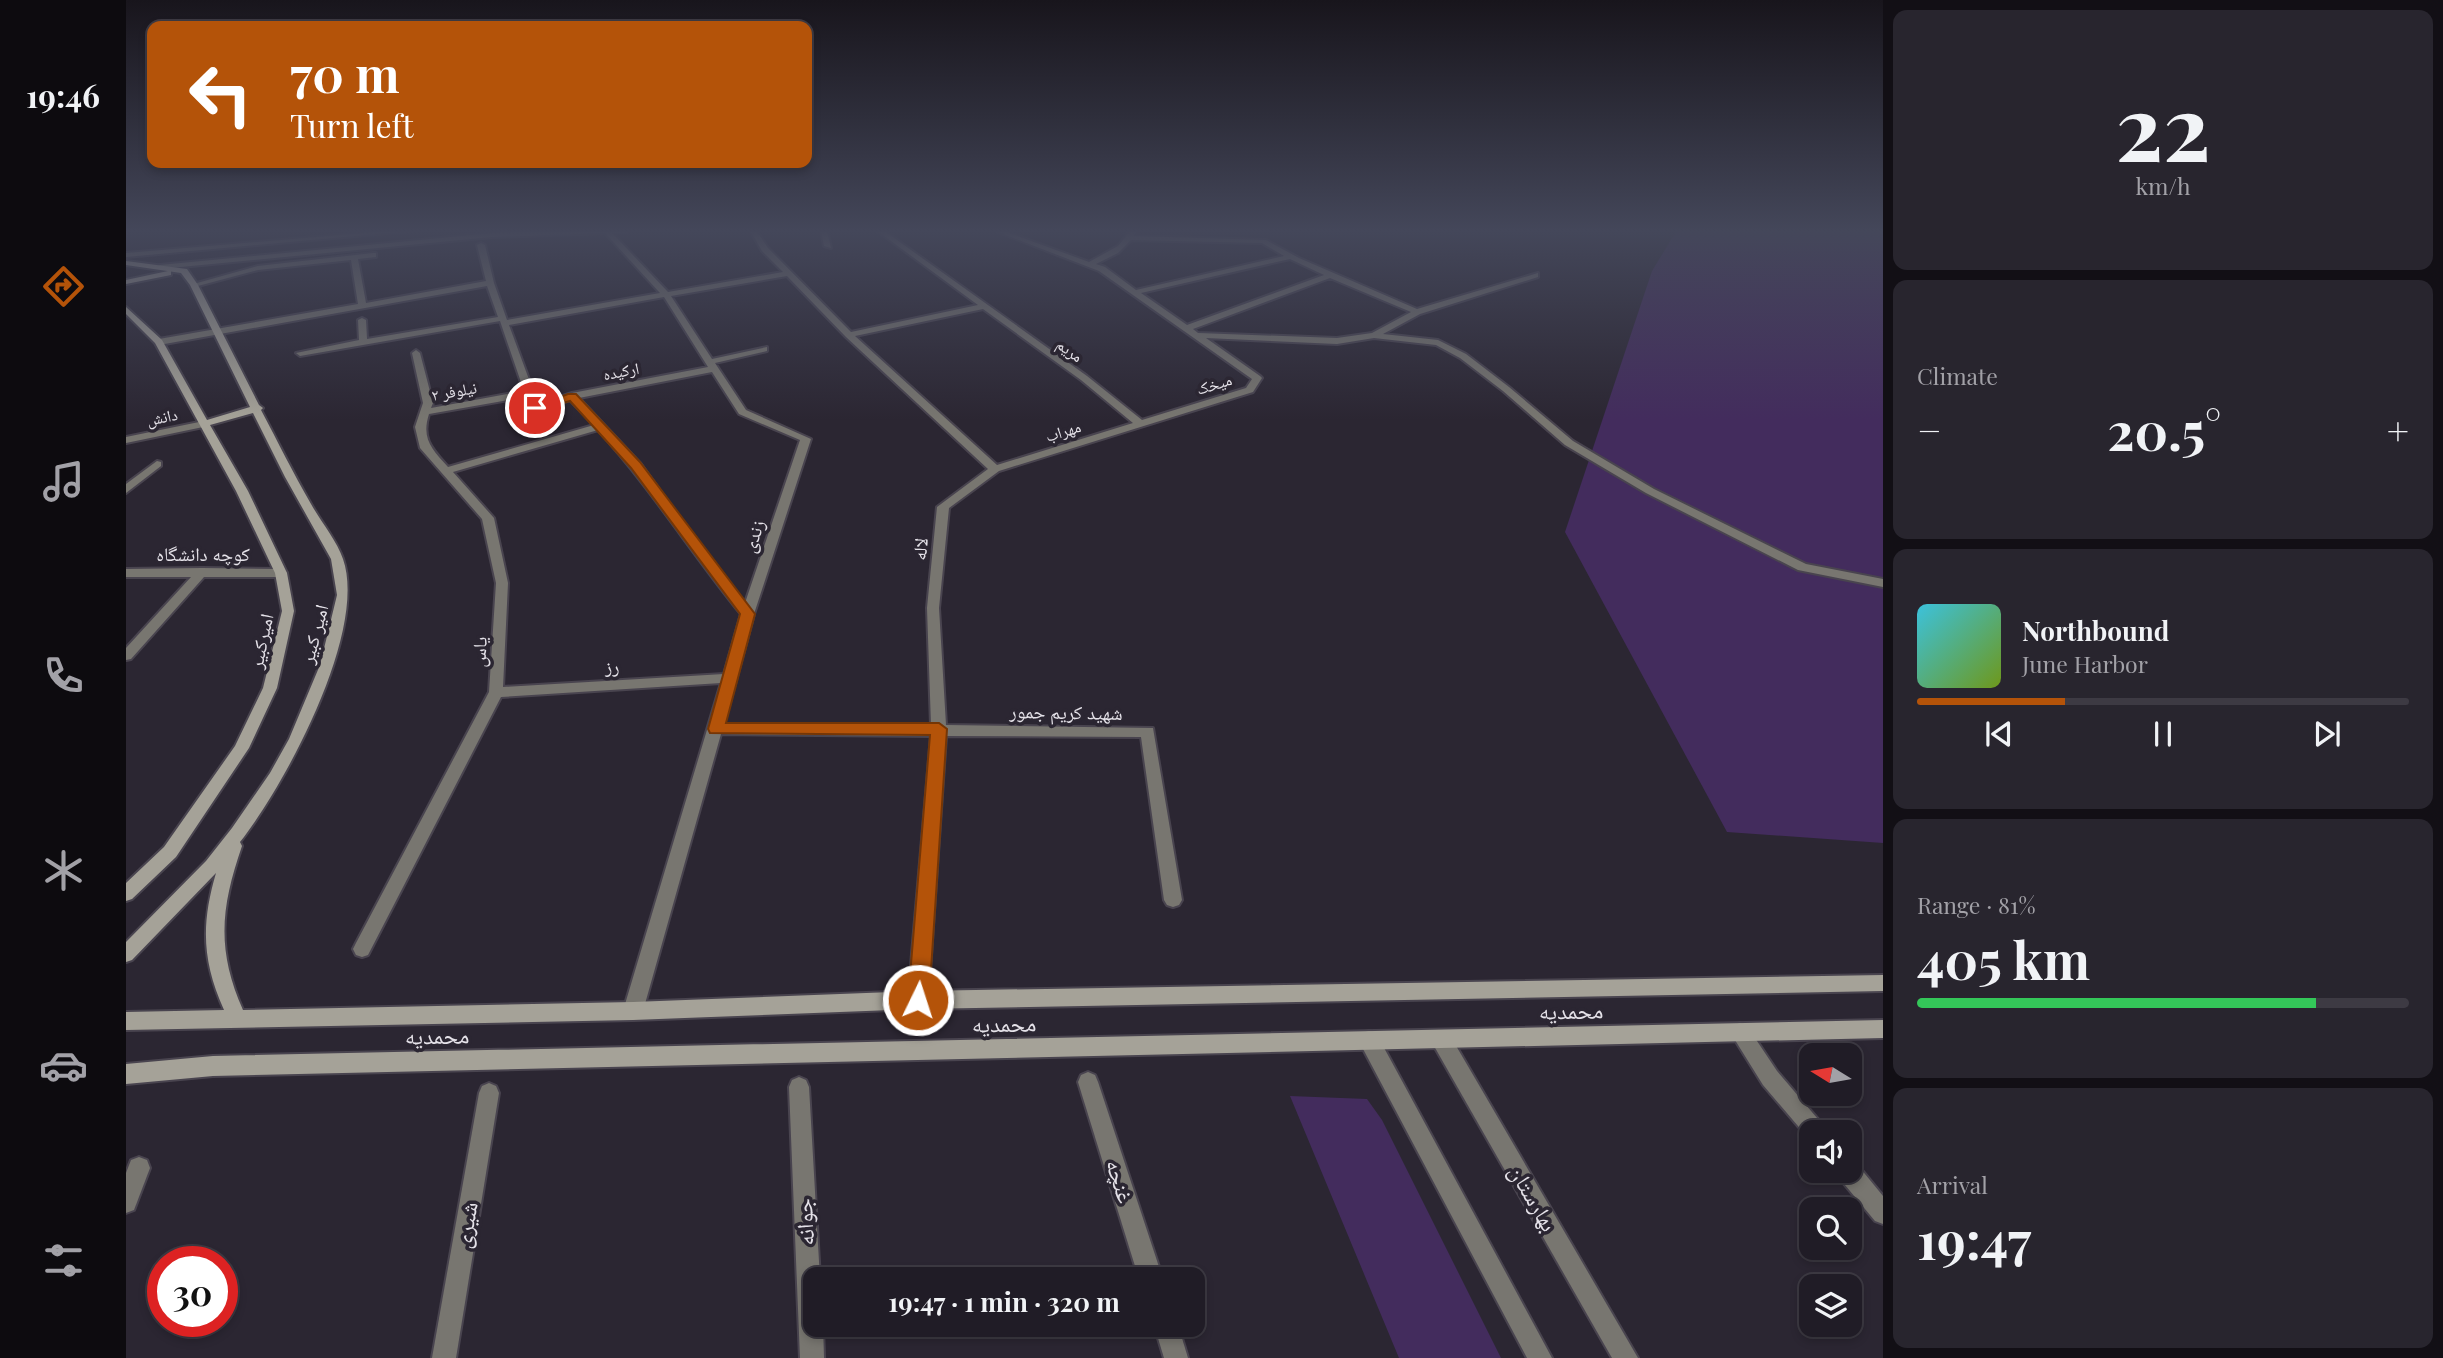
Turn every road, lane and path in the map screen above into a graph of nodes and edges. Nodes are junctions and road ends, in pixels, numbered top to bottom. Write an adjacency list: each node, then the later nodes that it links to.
1 (197, 293): 20 (street, امیر کبیر)
2 (360, 293): 13 (street)
3 (430, 293): 13 (street)
4 (494, 293): 18 (street)
5 (675, 293): 12 (street)
6 (809, 293): 21 (street)
7 (968, 293): 14 (street, مریم)
8 (1138, 293): 19 (street, میخک)
9 (1280, 293): 19 (street)
10 (1373, 293): 16 (street)
11 (1476, 293): 16 (street)
12 (666, 295): 18 (street); 29 (street, زندی)
13 (362, 305): 20 (street)
14 (986, 306): 21 (street); 35 (street, مریم)
15 (126, 309): 24 (street, امیرکبیر)
16 (1417, 312): 23 (street)
17 (362, 320): 25 (street)
18 (505, 320): 25 (street); 30 (street)
19 (1187, 328): 22 (street, میخک)
20 (216, 330): 24 (street); 32 (street, امیر کبیر)
21 (849, 335): 39 (street)
22 (1197, 335): 23 (street); 35 (street, میخک)
23 (1374, 335): 45 (street)
24 (159, 342): 34 (street, امیرکبیر)
25 (363, 342): 27 (street)
26 (764, 349): 29 (street, ارکیده)
27 (300, 353)
28 (416, 353): 33 (street, یاس)
29 (712, 365): 31 (street, ارکیده); 46 (street, زندی)
30 (530, 393): 31 (street, ارکیده); 33 (street, نیلوفر ۲)
31 (572, 396): 36 (street)
32 (258, 408): 34 (street); 52 (street, امیر کبیر)
33 (425, 412): 40 (street, یاس)
34 (204, 424): 37 (street, دانش); 44 (street, امیرکبیر)
35 (1140, 424): 39 (street, مهراب)
36 (599, 427): 40 (street); 46 (street)
37 (126, 440)
38 (158, 464): 41 (street)
39 (995, 469): 51 (street, لاله)
40 (445, 471): 49 (street, یاس)
41 (126, 490)
42 (202, 572): 43 (street, کوچه دانشگاه); 44 (street, کوچه دانشگاه); 47 (street)
43 (126, 573)
44 (281, 573): 53 (street, امیرکبیر)
45 (1883, 583)
46 (748, 614): 48 (street, زندی)
47 (126, 656)
48 (730, 678): 49 (street, رز); 50 (street, زندی)
49 (496, 692): 55 (street, یاس)
50 (716, 729): 51 (street); 59 (street, زندی)
51 (939, 729): 54 (street, شهید کریم جمور); 58 (street, لاله)
52 (239, 833): 56 (street, امیر کبیر); 60 (street)
53 (126, 894)
54 (1173, 901)
55 (362, 949)
56 (126, 954)
57 (1883, 983): 58 (street, محمدیه)
58 (918, 1000): 59 (street, محمدیه)
59 (633, 1011): 60 (street, محمدیه)
60 (237, 1019): 61 (street, محمدیه)
61 (126, 1021)
62 (1883, 1029): 63 (street, محمدیه)
63 (1740, 1032): 64 (street, محمدیه); 70 (street)
64 (1441, 1039): 65 (street, محمدیه); 81 (street, بهارستان)
65 (1370, 1040): 66 (street, محمدیه); 80 (street)
66 (126, 1074)
67 (1088, 1082): 75 (street, غنچه)
68 (799, 1087): 78 (street, جوانه)
69 (489, 1093): 77 (street, شیری)
70 (1806, 1120)
71 (139, 1168): 73 (street)
72 (1858, 1183): 74 (street)
73 (126, 1202)
74 (1883, 1213)
75 (1147, 1267)
76 (1170, 1337): 79 (street)
77 (444, 1358)
78 (812, 1358)
79 (1176, 1358)
80 (1540, 1358)
81 (1626, 1358)

